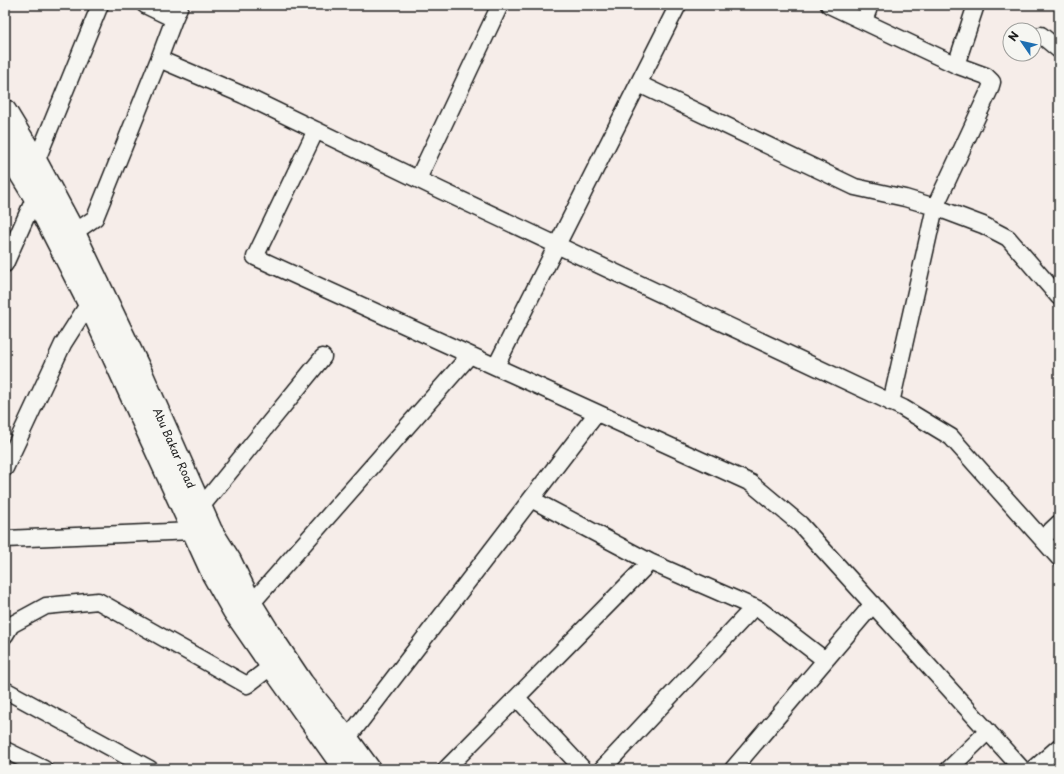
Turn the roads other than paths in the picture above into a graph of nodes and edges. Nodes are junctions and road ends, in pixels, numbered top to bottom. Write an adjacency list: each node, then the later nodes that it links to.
1 (100, 5): 18 (street)
2 (145, 5): 8 (street)
3 (500, 5): 19 (street)
4 (678, 5): 14 (street)
5 (829, 5): 9 (street)
6 (870, 5): 9 (street)
7 (976, 5): 13 (street)
8 (177, 12): 12 (street)
9 (864, 21): 13 (street)
10 (1042, 36): 11 (street)
11 (1059, 50)
12 (159, 59): 16 (street); 22 (street)
13 (956, 65): 21 (street)
14 (639, 84): 21 (street); 23 (street)
15 (5, 110): 18 (main road, Abu Bakar Road)
16 (316, 130): 19 (street); 27 (street)
17 (5, 148): 20 (main road, Abu Bakar Road)
18 (36, 162): 22 (main road, Abu Bakar Road)
19 (418, 179): 23 (street)
20 (35, 197): 22 (main road, Abu Bakar Road); 24 (street)
21 (935, 207): 25 (street); 30 (street)
22 (66, 238): 26 (main road, Abu Bakar Road); 34 (main road, Abu Bakar Road)
23 (557, 245): 29 (street); 30 (street)
24 (5, 264)
25 (1059, 297)
26 (89, 303): 32 (street); 36 (main road, Abu Bakar Road)
27 (470, 355): 29 (street); 42 (street)
28 (323, 357): 34 (street)
29 (496, 366): 31 (street)
30 (891, 403): 37 (street)
31 (596, 413): 33 (street); 41 (street)
32 (5, 468)
33 (531, 499): 40 (street); 50 (street)
34 (201, 507): 42 (main road, Abu Bakar Road)
35 (1059, 523): 37 (street)
36 (193, 531): 38 (street); 42 (main road, Abu Bakar Road)
37 (1042, 538): 39 (street)
38 (5, 539)
39 (1059, 558)
40 (650, 562): 43 (street); 48 (street)
41 (872, 604): 45 (street); 49 (street)
42 (243, 607): 46 (main road, Abu Bakar Road); 50 (main road, Abu Bakar Road)
43 (754, 607): 45 (street); 59 (street)
44 (5, 635): 46 (street)
45 (825, 660): 60 (street)
46 (274, 669): 55 (main road, Abu Bakar Road)
47 (5, 690): 54 (street)
48 (516, 698): 57 (street); 58 (street)
49 (988, 731): 61 (street); 62 (street)
50 (347, 739): 56 (main road, Abu Bakar Road)
51 (1059, 747): 63 (street)
52 (5, 750): 53 (street)
53 (44, 769)
54 (150, 769)
55 (345, 769)
56 (369, 769)
57 (446, 769)
58 (583, 769)
59 (602, 769)
60 (733, 769)
61 (949, 769)
62 (1022, 769)
63 (1034, 769)

